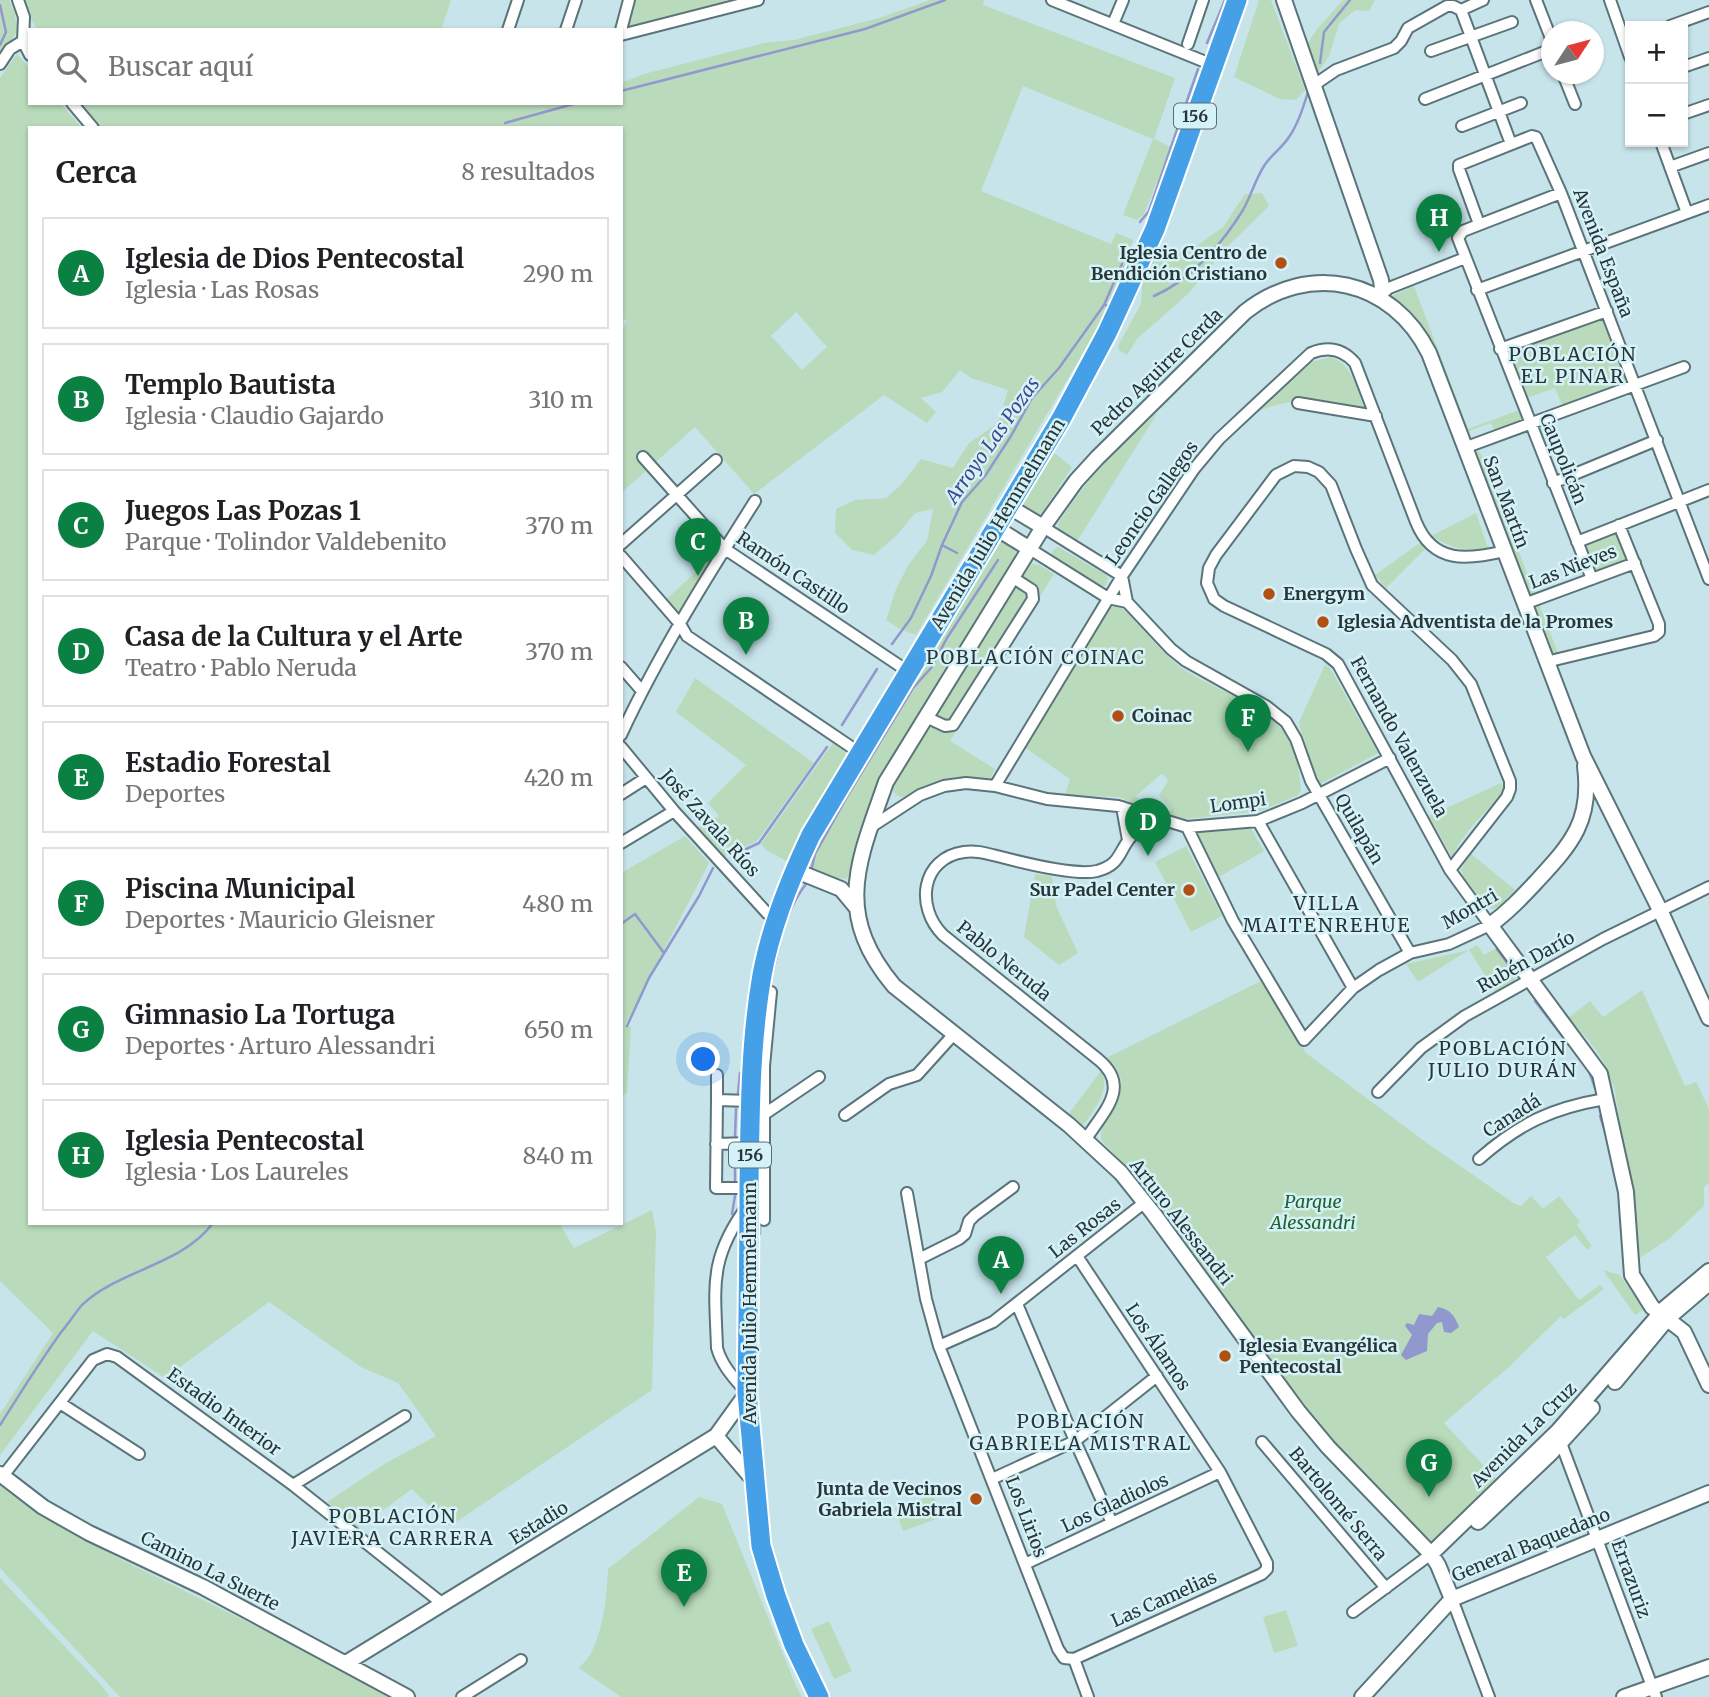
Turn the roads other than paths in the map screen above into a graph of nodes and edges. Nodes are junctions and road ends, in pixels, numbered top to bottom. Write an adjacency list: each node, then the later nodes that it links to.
1 (18, 0): 26 (street)
2 (518, 0): 20 (street)
3 (576, 0): 21 (street)
4 (629, 0): 22 (street)
5 (758, 0): 23 (street)
6 (1124, 0): 19 (street)
7 (1203, 0): 27 (street)
8 (1237, 0): 33 (highway, Avenida Julio Hemmelmann / 156)
9 (1483, 0): 14 (street)
10 (1536, 0): 16 (street)
11 (1610, 0): 24 (street)
12 (1060, 1): 19 (street)
13 (1287, 2): 37 (street)
14 (1461, 10): 25 (street); 37 (street)
15 (1709, 12): 17 (street)
16 (1544, 21)
17 (1684, 21)
18 (1511, 22): 25 (street)
19 (1113, 24): 33 (street)
20 (509, 28)
21 (567, 28)
22 (622, 28)
23 (623, 33)
24 (1625, 35)
25 (1471, 37): 29 (street); 35 (street)
26 (23, 41): 28 (street); 32 (street)
27 (1188, 44)
28 (28, 51)
29 (1431, 51)
30 (1541, 53): 35 (street)
31 (1709, 58): 34 (street)
32 (0, 64)
33 (1213, 65): 75 (highway, Avenida Julio Hemmelmann / 156)
34 (1688, 65)
35 (1485, 75): 38 (street); 43 (street)
36 (1567, 84): 40 (street)
37 (1314, 85): 58 (street)
38 (1425, 99)
39 (1521, 103): 43 (street)
40 (1575, 104)
41 (74, 105): 45 (street)
42 (1709, 105): 44 (street)
43 (1499, 112): 46 (street); 47 (street)
44 (1688, 112)
45 (91, 126)
46 (1462, 126)
47 (1511, 144): 51 (street, Avenida España); 54 (street)
48 (1663, 147): 50 (street)
49 (1709, 153): 50 (street)
50 (1670, 167): 53 (street)
51 (1561, 193): 54 (street); 55 (street, Avenida España)
52 (1709, 205): 53 (street)
53 (1687, 213): 55 (street)
54 (1479, 224): 56 (street, Caupolicán)
55 (1583, 250): 57 (street); 59 (street, Avenida España)
56 (1465, 257): 57 (street, Caupolicán); 58 (street)
57 (1477, 290): 60 (street, Caupolicán)
58 (1380, 298): 67 (street, San Martín); 77 (street, Pedro Aguirre Cerda)
59 (1606, 311): 60 (street); 62 (street, Avenida España)
60 (1500, 349): 65 (street, Caupolicán)
61 (1684, 367): 62 (street)
62 (1636, 386): 65 (street); 66 (street, Avenida España)
63 (1298, 403): 64 (street)
64 (1376, 416): 83 (street, Leoncio Gallegos); 86 (street, Leoncio Gallegos)
65 (1530, 426): 67 (street); 70 (street, Caupolicán)
66 (1657, 440): 70 (street); 74 (street, Avenida España)
67 (1464, 448): 83 (street, San Martín)
68 (643, 457): 72 (street, Ramón Castillo)
69 (716, 460): 72 (street)
70 (1553, 482): 80 (street, Caupolicán)
71 (1709, 490): 74 (street)
72 (676, 495): 79 (street); 81 (street, Ramón Castillo)
73 (755, 501): 81 (street)
74 (1680, 501): 76 (street); 89 (street, Avenida España)
75 (1008, 506): 77 (street); 78 (highway, Avenida Julio Hemmelmann / 156)
76 (1619, 525): 80 (street); 85 (street)
77 (1043, 527): 82 (street, Pedro Aguirre Cerda); 86 (street)
78 (996, 528): 82 (street); 96 (highway, Avenida Julio Hemmelmann / 156)
79 (623, 542)
80 (1577, 542): 88 (street, Caupolicán)
81 (725, 549): 93 (street); 96 (street, Ramón Castillo)
82 (1030, 549): 87 (street, Pedro Aguirre Cerda); 90 (street)
83 (1505, 551): 92 (street, San Martín)
84 (623, 558): 93 (street)
85 (1635, 563): 88 (street, Las Nieves); 94 (street)
86 (1122, 576): 90 (street, Leoncio Gallegos); 91 (street)
87 (1012, 577): 98 (street, Pedro Aguirre Cerda); 98 (street)
88 (1592, 579): 92 (street, Las Nieves)
89 (1709, 579)
90 (1108, 598): 91 (street); 105 (street, Leoncio Gallegos)
91 (1127, 602): 107 (street, Quilapán)
92 (1524, 604): 94 (street, San Martín)
93 (680, 624): 97 (street); 101 (street)
94 (1546, 662): 102 (street, San Martín)
95 (623, 669): 97 (street)
96 (909, 673): 101 (highway, Avenida Julio Hemmelmann / 156)
97 (642, 691): 99 (street)
98 (926, 717): 108 (street, Pedro Aguirre Cerda)
99 (623, 731)
100 (623, 749): 104 (street, José Zavala Ríos)
101 (860, 753): 120 (highway, Avenida Julio Hemmelmann / 156)
102 (1583, 756): 110 (street, San Martín); 112 (street, Montri)
103 (1390, 758): 107 (street, Lompi); 121 (street, Fernando Valenzuela); 121 (street, Fernando Valenzuela)
104 (646, 778): 106 (street); 113 (street, José Zavala Ríos)
105 (995, 786): 109 (street); 111 (street)
106 (623, 793)
107 (1319, 795): 115 (street, Lompi); 129 (street, Quilapán)
108 (880, 800): 109 (street); 116 (street, Pedro Aguirre Cerda)
109 (900, 806): 116 (street)
110 (1607, 806): 112 (street); 124 (street, San Martín)
111 (1122, 807): 114 (street, Lompi); 118 (street)
112 (1584, 807): 125 (street, Montri)
113 (674, 811): 119 (street); 126 (street, José Zavala Ríos)
114 (1155, 818): 117 (street, Lompi); 118 (street, Pablo Neruda)
115 (1258, 821): 117 (street, Lompi); 131 (street)
116 (870, 827): 122 (street)
117 (1187, 827): 131 (street, Montri)
118 (1128, 839): 142 (street, Pablo Neruda)
119 (623, 842)
120 (794, 870): 122 (street, Arturo Alessandri); 126 (highway, Avenida Julio Hemmelmann / 156)
121 (1450, 870): 127 (street, Fernando Valenzuela)
122 (848, 887): 134 (street, Arturo Alessandri)
123 (1709, 887): 124 (street, Rubén Darío)
124 (1660, 910): 130 (street, Rubén Darío); 133 (street, San Martín)
125 (1509, 912): 127 (street, Montri); 128 (street)
126 (776, 920): 140 (highway, Avenida Julio Hemmelmann / 156)
127 (1490, 925): 128 (street, Fernando Valenzuela); 129 (street, Montri)
128 (1507, 948): 130 (street, Fernando Valenzuela)
129 (1410, 953): 131 (street, Montri)
130 (1529, 979): 137 (street, Rubén Darío); 138 (street, Fernando Valenzuela)
131 (1353, 988)
132 (771, 992): 140 (street)
133 (1709, 1018)
134 (954, 1034): 141 (street); 142 (street, Arturo Alessandri)
135 (717, 1075): 139 (street)
136 (819, 1077): 140 (street)
137 (1378, 1092)
138 (1605, 1099): 145 (street, Canadá); 156 (street, Fernando Valenzuela)
139 (717, 1100): 140 (street); 144 (street)
140 (755, 1110): 143 (highway, Avenida Julio Hemmelmann / 156); 150 (street)
141 (845, 1115)
142 (1086, 1139): 149 (street, Arturo Alessandri)
143 (750, 1143): 144 (street); 148 (highway, Avenida Julio Hemmelmann / 156)
144 (716, 1144): 148 (street)
145 (1479, 1158)
146 (1013, 1187): 152 (street)
147 (907, 1193): 152 (street, Los Lirios)
148 (749, 1196): 160 (highway, Avenida Julio Hemmelmann / 156); 160 (street)
149 (1145, 1202): 151 (street, Las Rosas); 176 (street, Arturo Alessandri)
150 (764, 1220)
151 (1076, 1256): 155 (street, Las Rosas); 158 (street, Los Álamos)
152 (919, 1259): 157 (street, Los Lirios)
153 (1709, 1271): 156 (street, Avenida La Cruz)
154 (1709, 1283): 156 (street, Avenida La Cruz)
155 (1017, 1304): 157 (street, Las Rosas); 165 (street)
156 (1663, 1316): 159 (street, Fernando Valenzuela); 164 (street, Avenida La Cruz)
157 (939, 1346): 170 (street, Los Lirios)
158 (1157, 1376): 165 (street); 168 (street, Los Álamos)
159 (1709, 1385)
160 (747, 1393): 163 (street, Estadio); 172 (highway, Avenida Julio Hemmelmann / 156)
161 (60, 1402): 167 (street); 169 (street, Estadio Interior); 171 (street, Estadio Interior)
162 (405, 1416): 171 (street)
163 (716, 1436): 172 (street); 181 (street, Estadio)
164 (1557, 1439): 175 (street, Errazuriz); 176 (street, Avenida La Cruz)
165 (1074, 1441): 170 (street); 174 (street)
166 (1262, 1442): 179 (street, Bartolomé Serra)
167 (139, 1454)
168 (1220, 1472): 174 (street, Los Gladiolos); 178 (street, Los Álamos)
169 (2, 1475): 185 (street, Camino La Suerte)
170 (992, 1479): 177 (street, Los Lirios)
171 (293, 1485): 181 (street, Estadio Interior)
172 (757, 1492): 190 (highway, Avenida Julio Hemmelmann / 156); 191 (highway, Avenida Julio Hemmelmann / 156)
173 (1709, 1493): 175 (street, General Baquedano)
174 (1112, 1523): 177 (street, Los Gladiolos)
175 (1597, 1539): 180 (street, General Baquedano); 187 (street, Errazuriz)
176 (1433, 1557): 179 (street, Avenida La Cruz); 180 (street)
177 (1025, 1564): 183 (street, Los Lirios)
178 (1267, 1569): 183 (street, Las Camelias)
179 (1386, 1588): 182 (street, Avenida La Cruz)
180 (1452, 1599): 193 (street, General Baquedano); 194 (street)
181 (443, 1604): 185 (street, Estadio)
182 (1353, 1612)
183 (1074, 1659): 192 (street, Los Lirios)
184 (521, 1660): 189 (street)
185 (346, 1663): 188 (street, Camino La Suerte)
186 (1709, 1667): 187 (street)
187 (1654, 1692): 195 (street)
188 (407, 1697)
189 (462, 1697)
190 (819, 1697)
191 (830, 1697)
192 (1088, 1697)
193 (1362, 1697)
194 (1489, 1697)
195 (1624, 1697)

